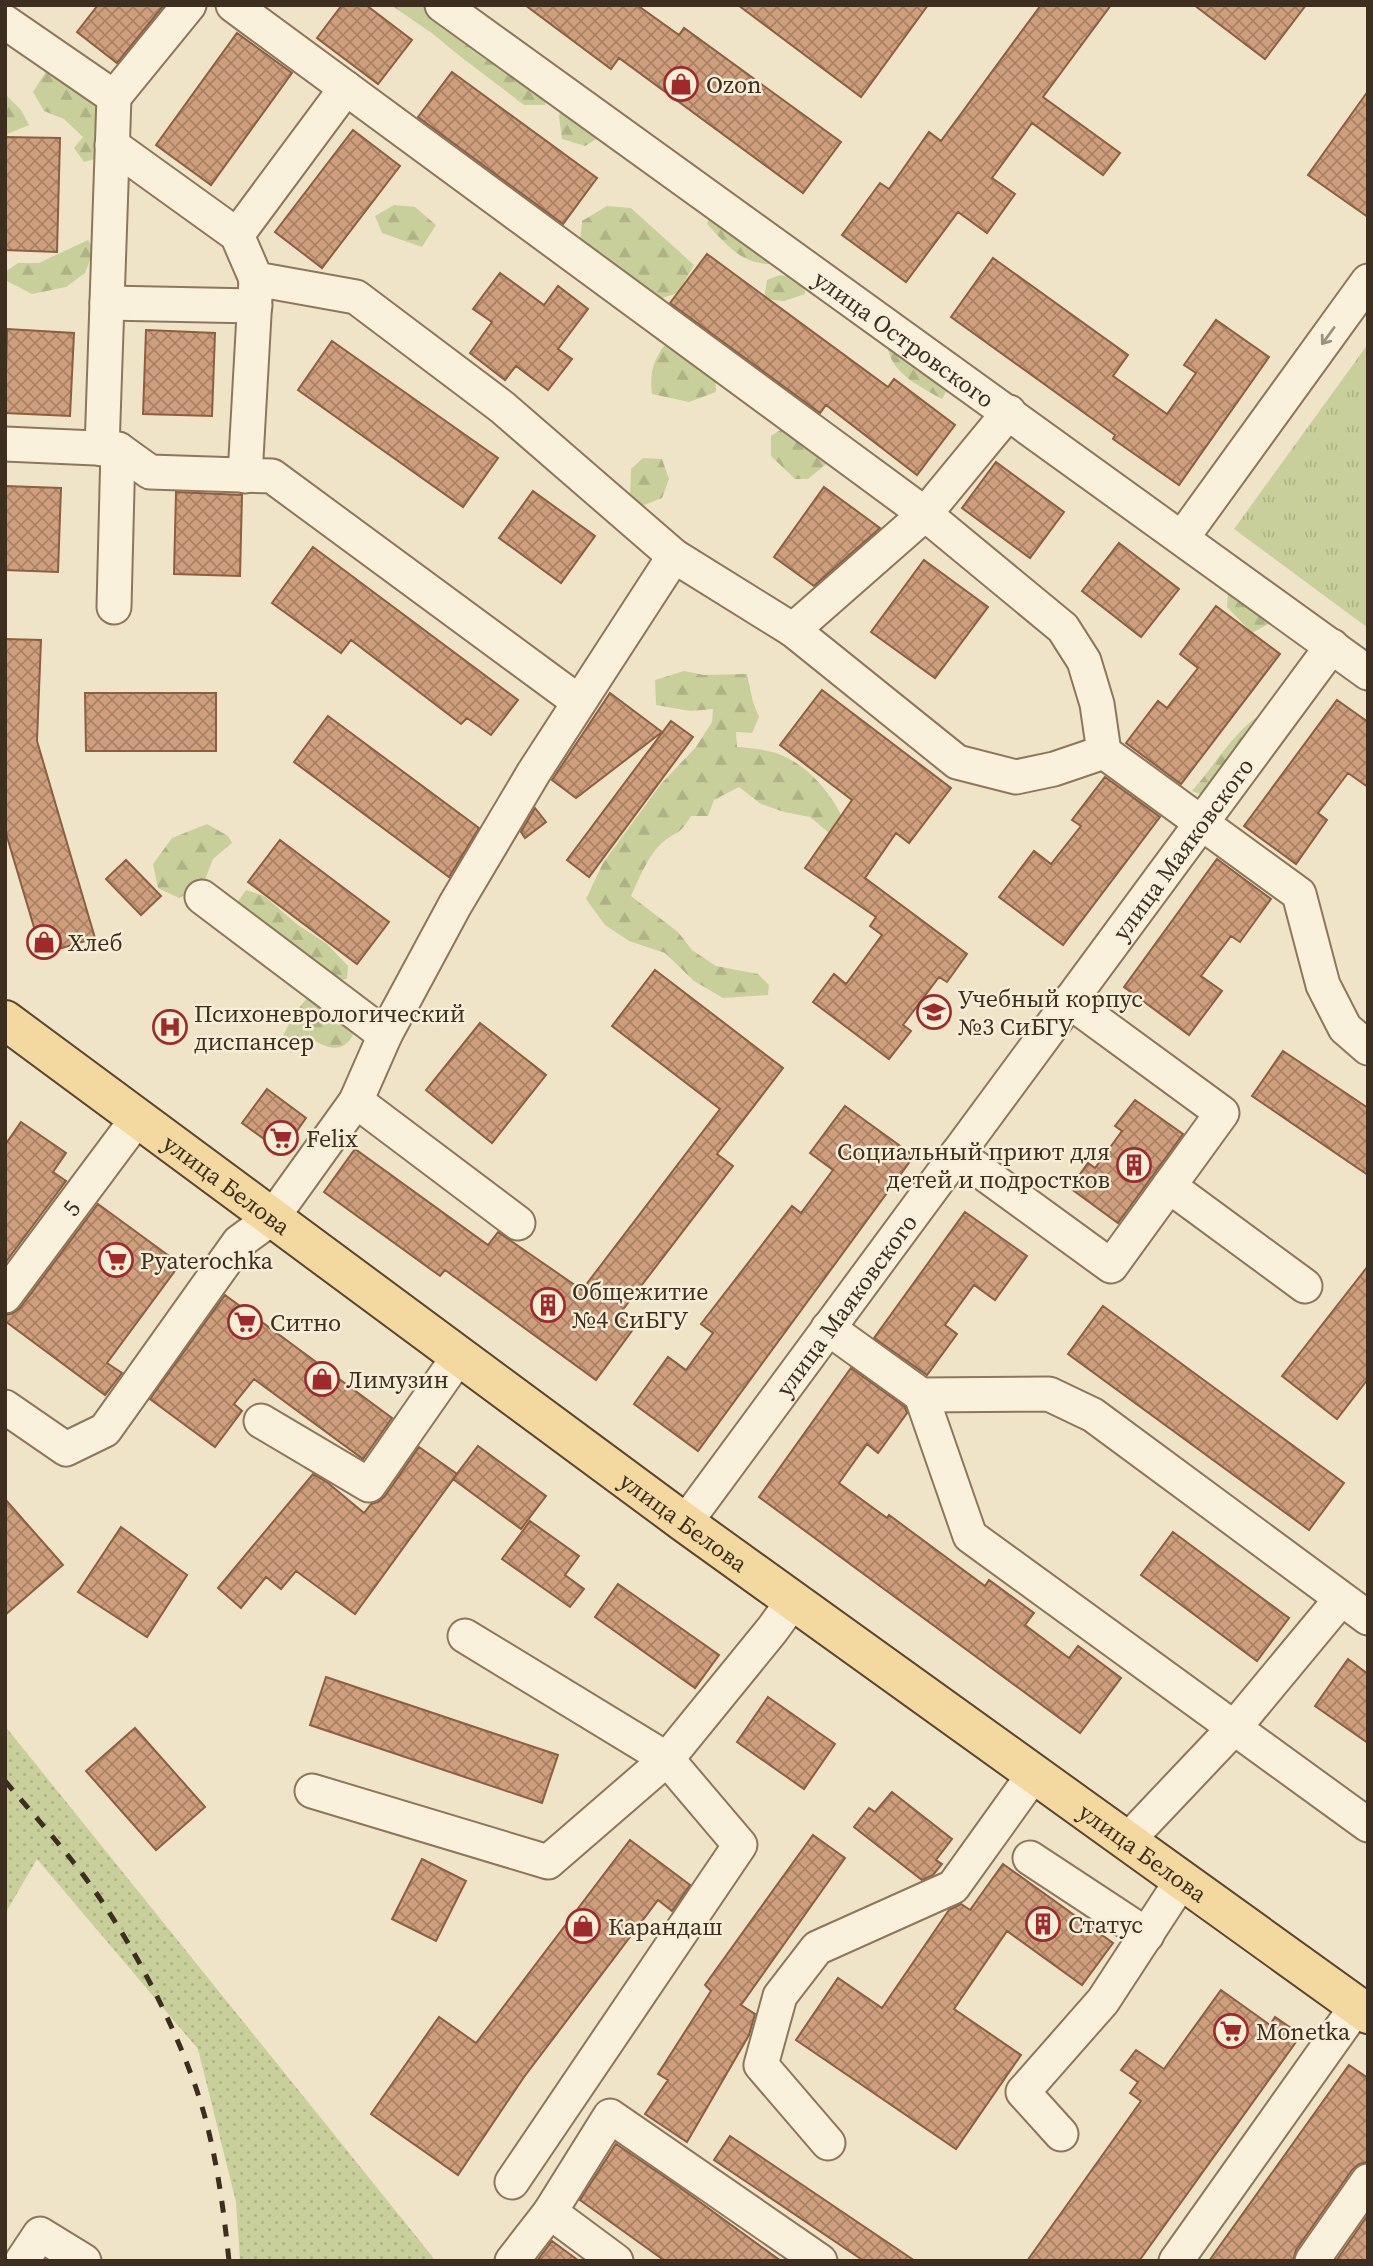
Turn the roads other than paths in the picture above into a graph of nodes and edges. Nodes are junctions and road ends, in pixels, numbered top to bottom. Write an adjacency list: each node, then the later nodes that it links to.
1 (189, 5): 6 (street)
2 (233, 5): 5 (street)
3 (442, 5): 12 (street, улица Островского)
4 (5, 22): 6 (street)
5 (346, 88): 8 (street); 16 (street)
6 (114, 97): 7 (street)
7 (113, 145): 8 (street); 11 (street)
8 (237, 235): 10 (street)
9 (1368, 281): 17 (street, one-way to 17)
10 (256, 292): 11 (street); 15 (street); 18 (street)
11 (107, 303): 14 (street)
12 (1009, 412): 16 (street); 17 (street, улица Островского)
13 (5, 444): 14 (street)
14 (110, 449): 15 (street); 19 (street)
15 (246, 475): 23 (street)
16 (926, 514): 20 (street); 24 (street)
17 (1182, 538): 21 (street, улица Островского)
18 (674, 555): 20 (street); 23 (street)
19 (114, 607)
20 (793, 630): 24 (street)
21 (1332, 646): 22 (street, улица Островского); 25 (street, улица Маяковского)
22 (1368, 673)
23 (579, 702): 29 (street)
24 (1104, 752): 25 (street)
25 (1201, 823): 27 (street, улица Маяковского); 30 (street)
26 (202, 897): 29 (street)
27 (1069, 1001): 33 (street, улица Маяковского); 34 (street)
28 (8, 1031): 32 (main road, улица Белова)
29 (385, 1035): 31 (street)
30 (1368, 1048)
31 (356, 1101): 35 (street); 36 (street)
32 (137, 1119): 35 (main road, улица Белова); 38 (street, 5)
33 (957, 1154): 34 (street); 39 (street, улица Маяковского)
34 (1169, 1186): 37 (street)
35 (272, 1218): 40 (main road, улица Белова); 42 (street)
36 (518, 1223)
37 (1305, 1286)
38 (5, 1296)
39 (828, 1328): 41 (street); 44 (street, улица Маяковского)
40 (459, 1356): 43 (street); 44 (main road, улица Белова)
41 (920, 1395): 45 (street); 49 (street)
42 (5, 1407)
43 (261, 1421)
44 (685, 1523): 46 (main road, улица Белова)
45 (1341, 1599): 47 (street); 49 (street)
46 (793, 1601): 50 (street); 51 (main road, улица Белова)
47 (1368, 1618)
48 (465, 1636): 50 (street)
49 (1234, 1728): 53 (street); 54 (street)
50 (667, 1759): 52 (street); 62 (street)
51 (1034, 1774): 54 (main road, улица Белова); 60 (street)
52 (312, 1791)
53 (1368, 1825)
54 (1128, 1842): 56 (main road, улица Белова)
55 (1030, 1858): 57 (street)
56 (1182, 1880): 57 (street); 58 (main road, улица Белова)
57 (1147, 1935): 59 (street)
58 (1362, 2010): 69 (street)
59 (1061, 2134)
60 (828, 2143)
61 (1368, 2181): 70 (street)
62 (512, 2182)
63 (550, 2212): 66 (street); 67 (street); 68 (street)
64 (22, 2261): 65 (street)
65 (84, 2261)
66 (512, 2261)
67 (616, 2261)
68 (820, 2261)
69 (1176, 2261)
70 (1312, 2261)

